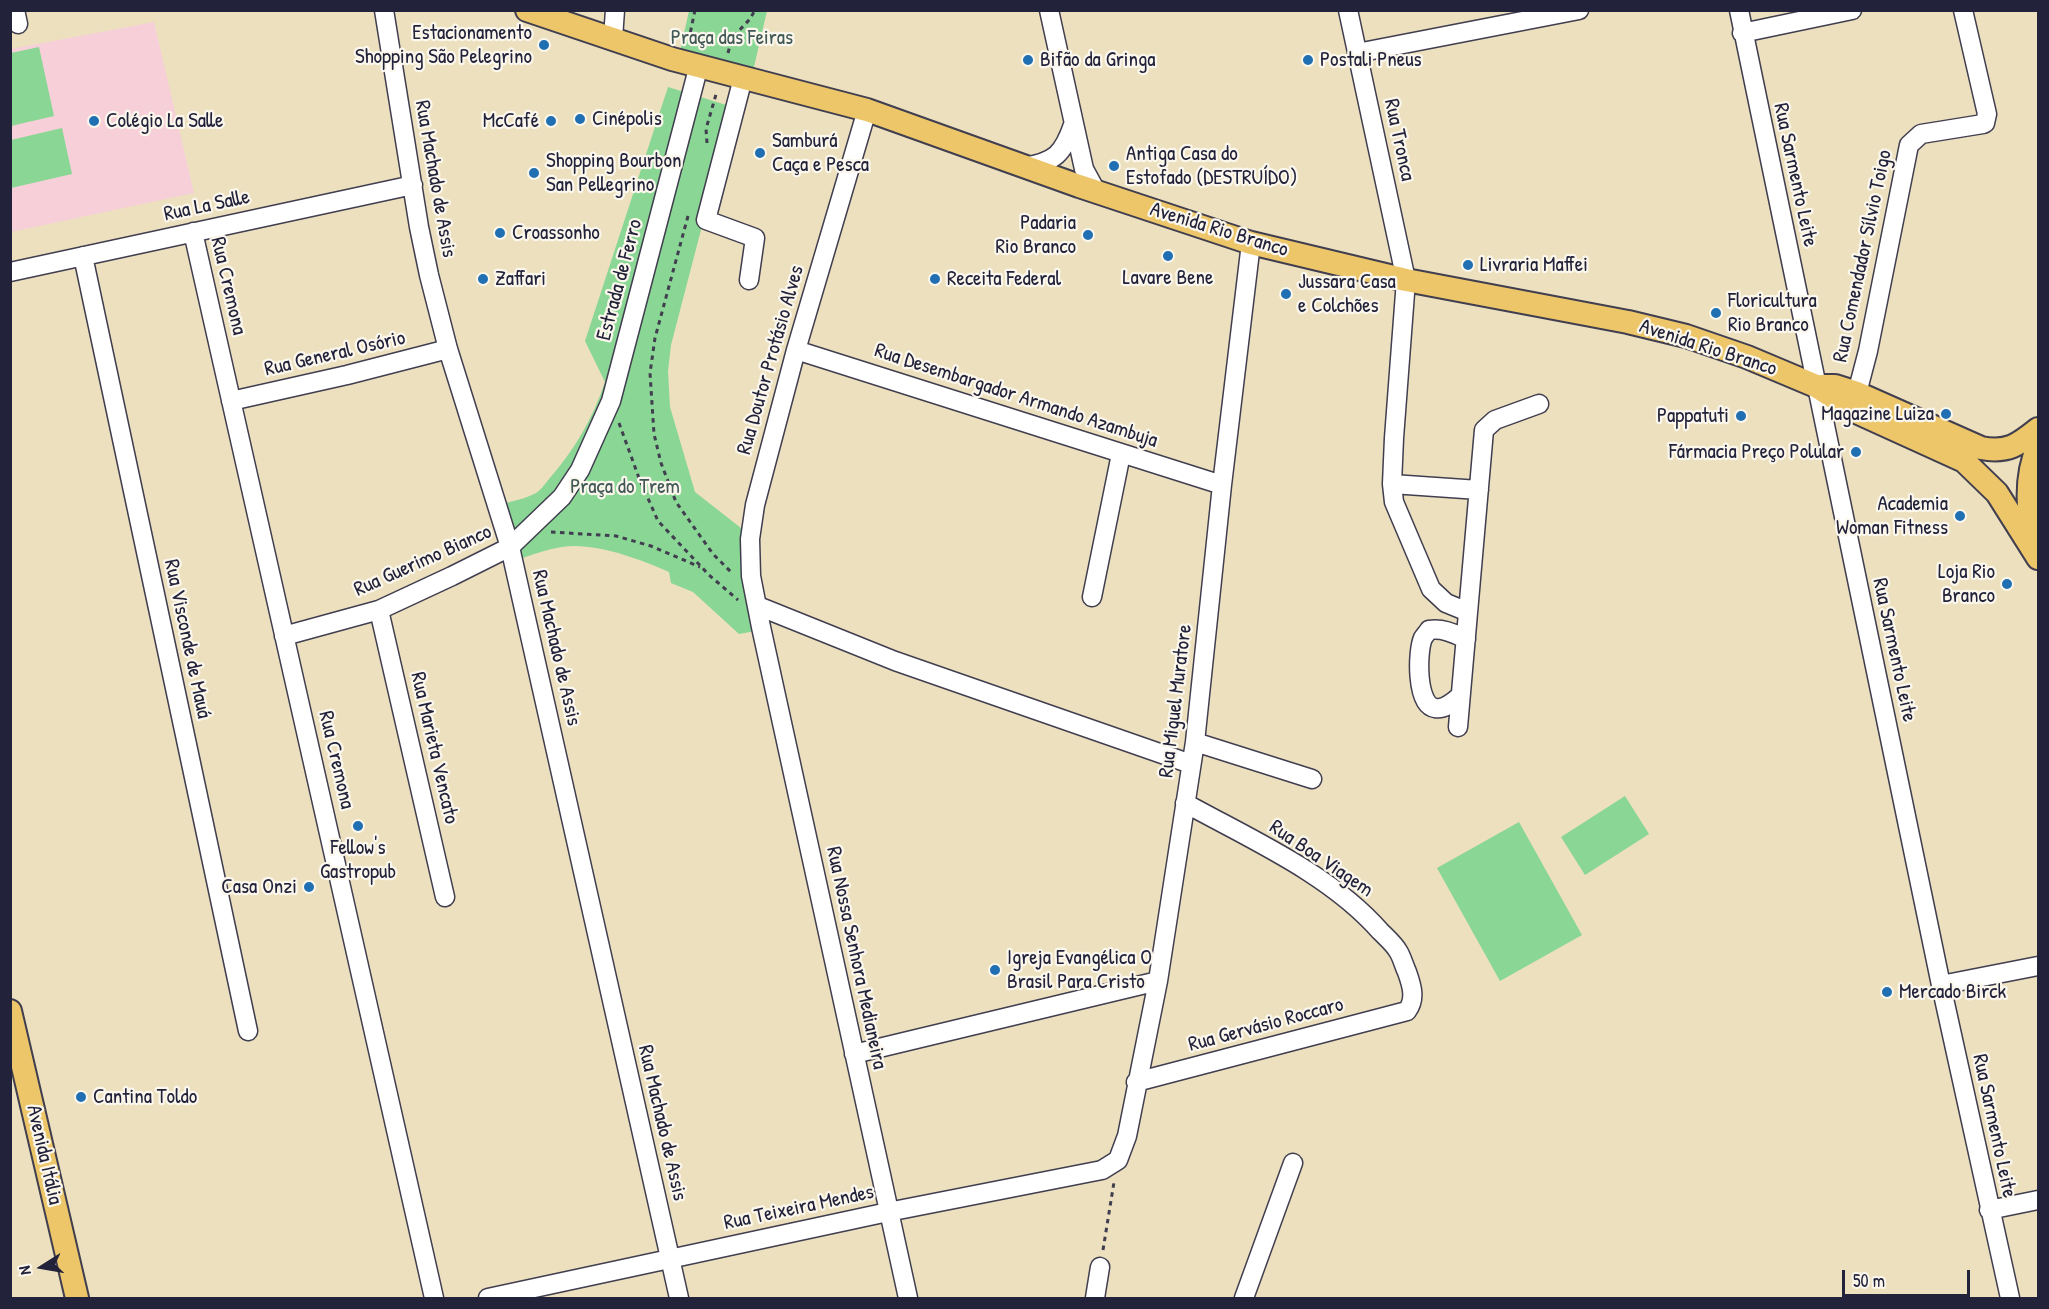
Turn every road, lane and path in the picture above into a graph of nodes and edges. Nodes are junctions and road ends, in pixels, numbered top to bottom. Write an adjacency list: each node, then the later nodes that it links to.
1 (384, 10): 21 (street, Rua Machado de Assis)
2 (527, 10): 13 (main road, Avenida Rio Branco)
3 (615, 10): 13 (street)
4 (694, 10): 15 (path)
5 (755, 10): 16 (path)
6 (1049, 10): 18 (street)
7 (1348, 10): 14 (street, Rua Tronca)
8 (1579, 10): 14 (street)
9 (1738, 10): 12 (street, Rua Sarmento Leite)
10 (1852, 10): 12 (street)
11 (1963, 10): 33 (street, Rua Comendador Sílvio Toigo)
12 (1742, 33): 32 (street, Rua Sarmento Leite)
13 (613, 38): 15 (main road, Avenida Rio Branco)
14 (1357, 53): 29 (street, Rua Tronca)
15 (699, 66): 16 (main road, Avenida Rio Branco); 35 (street, Estrada de Ferro)
16 (733, 75): 17 (main road, Avenida Rio Branco); 19 (path); 28 (street)
17 (867, 110): 20 (main road, Avenida Rio Branco); 31 (street, Rua Doutor Protásio Alves)
18 (1073, 124): 20 (street); 22 (street)
19 (706, 149)
20 (1024, 166): 22 (main road, Avenida Rio Branco)
21 (413, 185): 24 (street, Rua La Salle); 30 (street, Rua Machado de Assis)
22 (1096, 191): 25 (main road, Avenida Rio Branco)
23 (690, 209): 47 (path)
24 (193, 232): 26 (street, Rua La Salle); 34 (street, Rua Cremona)
25 (1251, 243): 29 (main road, Avenida Rio Branco); 41 (street, Rua Miguel Muratore)
26 (83, 256): 27 (street, Rua La Salle); 66 (street, Rua Visconde de Mauá)
27 (10, 272)
28 (750, 280)
29 (1406, 280): 32 (main road, Avenida Rio Branco); 40 (street, Rua Tronca)
30 (448, 349): 34 (street, Rua General Osório); 44 (street, Rua Machado de Assis)
31 (796, 350): 39 (street, Rua Desembargador Armando Azambuja); 47 (street, Rua Doutor Protásio Alves)
32 (1816, 386): 33 (main road, Avenida Rio Branco); 45 (main road, Avenida Rio Branco); 63 (street, Rua Sarmento Leite)
33 (1857, 393): 37 (main road, Avenida Rio Branco)
34 (231, 401): 52 (street, Rua Cremona)
35 (611, 401): 43 (street, Estrada de Ferro); 46 (path)
36 (1539, 404): 42 (street)
37 (2038, 429)
38 (2038, 447): 45 (main road)
39 (1121, 454): 41 (street, Rua Desembargador Armando Azambuja); 48 (street)
40 (1392, 484): 42 (street); 50 (street, Rua Tronca)
41 (1222, 485): 56 (street, Rua Miguel Muratore)
42 (1479, 490): 50 (street)
43 (525, 533): 44 (street, Rua Guerimo Bianco); 46 (path)
44 (510, 547): 49 (street, Rua Guerimo Bianco); 74 (street, Rua Machado de Assis)
45 (2038, 557)
46 (702, 568): 51 (path)
47 (752, 576): 51 (street, Rua Doutor Protásio Alves)
48 (1092, 597)
49 (379, 610): 52 (street, Rua Guerimo Bianco); 60 (street, Rua Marieta Vencato)
50 (1468, 612): 53 (street)
51 (760, 616): 57 (street); 67 (street, Rua Nossa Senhora Medianeira)
52 (285, 636): 78 (street, Rua Cremona)
53 (1466, 639): 54 (street); 54 (street)
54 (1460, 696): 55 (street)
55 (1458, 726)
56 (1195, 742): 57 (street, Rua Miguel Muratore); 58 (street)
57 (1191, 764): 59 (street, Rua Miguel Muratore)
58 (1312, 779)
59 (1185, 803): 62 (street, Rua Miguel Muratore); 65 (street, Rua Boa Viagem)
60 (445, 897)
61 (2038, 966): 63 (street)
62 (1158, 981): 67 (street); 68 (street, Rua Miguel Muratore)
63 (1941, 985): 72 (street, Rua Sarmento Leite)
64 (10, 1011): 77 (main road, Avenida Itália)
65 (1407, 1011): 68 (street, Rua Gervásio Roccaro)
66 (248, 1031)
67 (854, 1054): 73 (street, Rua Nossa Senhora Medianeira)
68 (1136, 1082): 69 (street, Rua Miguel Muratore)
69 (1118, 1160): 73 (street, Rua Teixeira Mendes); 75 (path)
70 (1293, 1162): 83 (street)
71 (2038, 1200): 72 (street)
72 (1989, 1210): 84 (street, Rua Sarmento Leite)
73 (888, 1212): 74 (street, Rua Teixeira Mendes); 81 (street, Rua Nossa Senhora Medianeira)
74 (669, 1259): 76 (street, Rua Teixeira Mendes); 80 (street, Rua Machado de Assis)
75 (1100, 1268): 82 (street)
76 (527, 1294): 79 (street, Rua Teixeira Mendes)
77 (77, 1299)
78 (434, 1299)
79 (488, 1299)
80 (679, 1299)
81 (908, 1299)
82 (1095, 1299)
83 (1244, 1299)
84 (2010, 1299)

